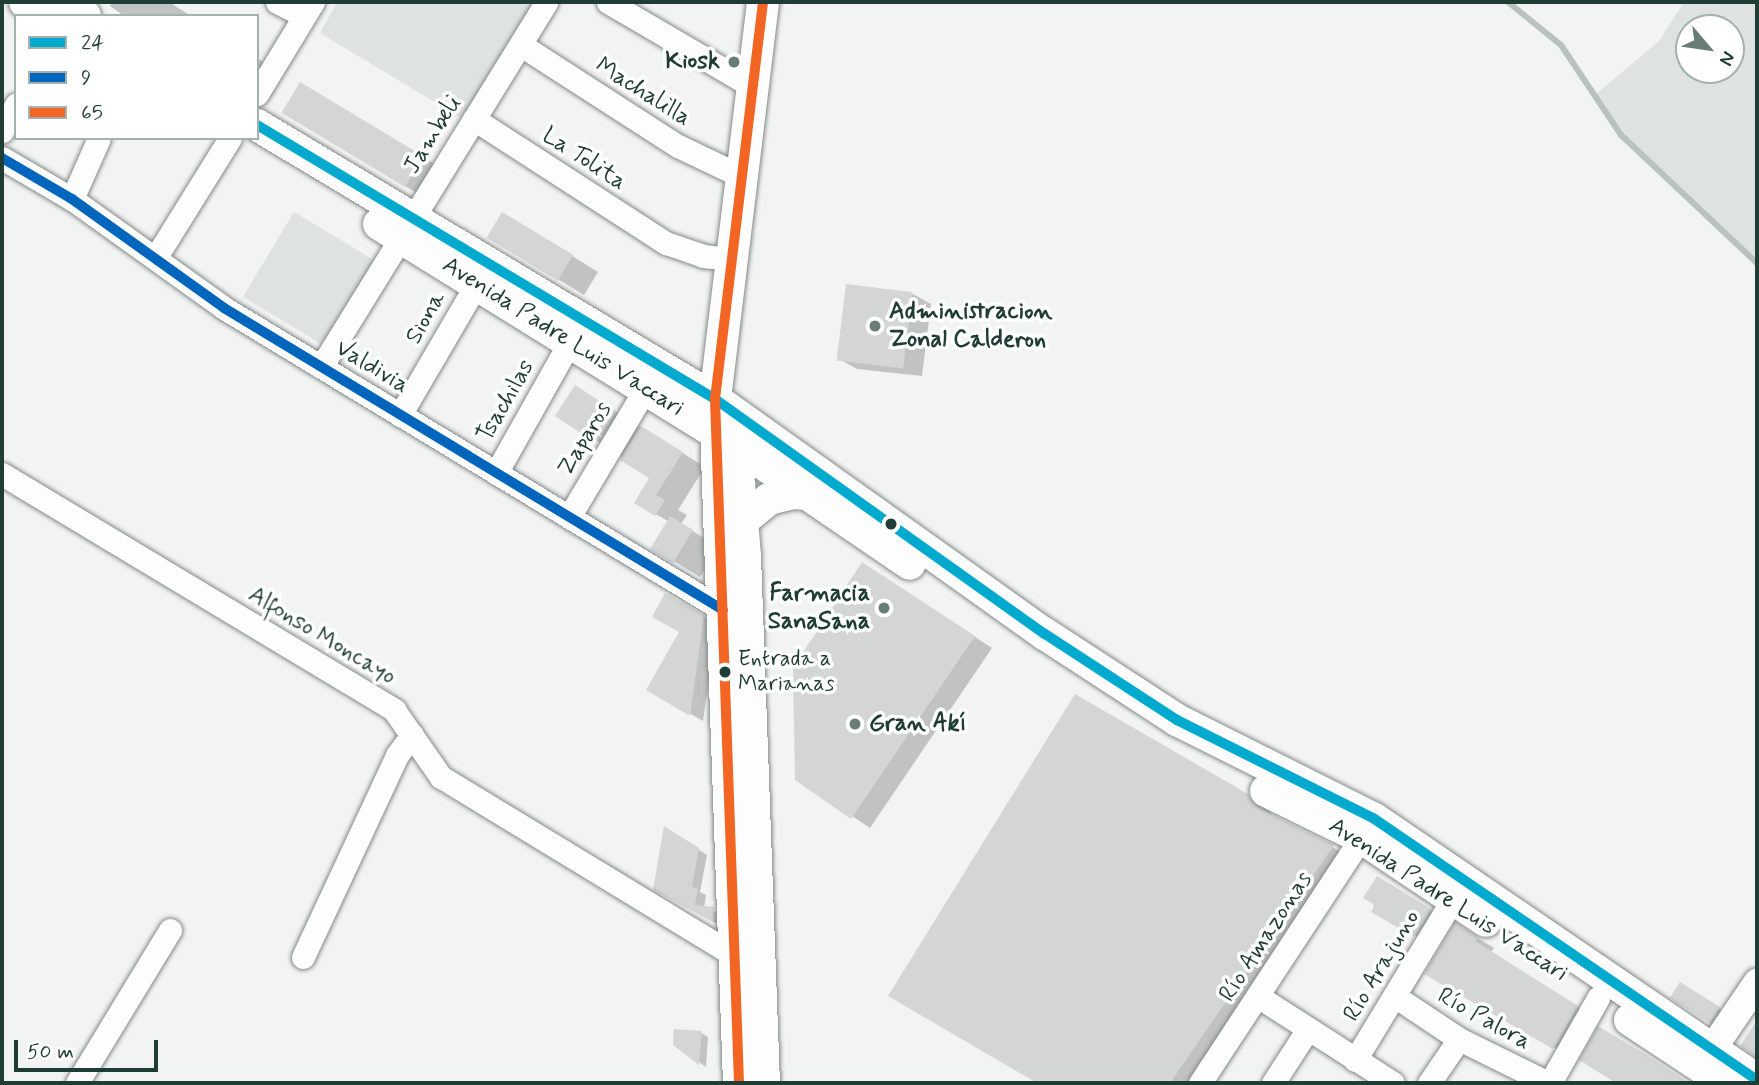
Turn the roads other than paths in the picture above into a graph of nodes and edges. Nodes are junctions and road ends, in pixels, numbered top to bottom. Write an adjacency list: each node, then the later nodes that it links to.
1 (25, 2): 8 (main road)
2 (64, 2): 9 (main road)
3 (277, 2): 7 (street)
4 (546, 2): 10 (street, Jambeli)
5 (608, 2): 11 (street)
6 (763, 2): 11 (main road)
7 (308, 9): 12 (street)
8 (43, 14)
9 (82, 14)
10 (521, 45): 14 (street, Jambeli); 21 (street, Machalilla)
11 (752, 86): 21 (main road)
12 (259, 91)
13 (14, 109): 16 (street)
14 (474, 119): 23 (street, Jambeli); 25 (street, La Tolita)
15 (259, 126): 23 (main road, Avenida Padre Luis Vaccari)
16 (2, 131)
17 (98, 140): 22 (street)
18 (229, 140): 24 (street)
19 (249, 140): 23 (main road, Avenida Padre Luis Vaccari)
20 (2, 158): 22 (street, Valdivia)
21 (741, 176): 25 (main road)
22 (72, 199): 24 (street, Valdivia)
23 (406, 227): 26 (main road, Avenida Padre Luis Vaccari); 27 (main road, Avenida Padre Luis Vaccari); 28 (street, Jambeli)
24 (156, 257): 28 (street, Valdivia)
25 (730, 259): 31 (main road)
26 (477, 283): 27 (main road, Avenida Padre Luis Vaccari); 30 (street, Siona)
27 (577, 330): 29 (main road, Avenida Padre Luis Vaccari); 31 (main road, Avenida Padre Luis Vaccari); 32 (street, Tsachilas)
28 (321, 367): 30 (street, Valdivia)
29 (646, 388): 31 (main road, Avenida Padre Luis Vaccari); 35 (street, Zaparos)
30 (400, 415): 32 (street, Valdivia)
31 (724, 422): 34 (main road, Avenida Padre Luis Vaccari); 36 (main road); 37 (main road); 39 (main road, Avenida Padre Luis Vaccari)
32 (496, 473): 35 (street, Valdivia)
33 (2, 474): 38 (street, Alfonso Moncayo)
34 (808, 494): 36 (main road); 39 (main road, Avenida Padre Luis Vaccari)
35 (569, 517): 37 (street, Valdivia)
36 (742, 521): 54 (main road)
37 (723, 610): 42 (main road)
38 (412, 735): 42 (street, Alfonso Moncayo); 43 (street)
39 (1367, 828): 40 (main road, Avenida Padre Luis Vaccari); 45 (street, Río Amazonas); 51 (main road, Avenida Padre Luis Vaccari)
40 (1453, 899): 46 (street, Río Arajuno); 47 (main road, Avenida Padre Luis Vaccari)
41 (170, 930): 52 (street)
42 (735, 956): 53 (main road)
43 (303, 957)
44 (1757, 983): 51 (street)
45 (1259, 997): 48 (street); 55 (street, Río Amazonas)
46 (1396, 997): 49 (street, Río Palora); 50 (street, Río Arajuno)
47 (1598, 998): 51 (main road, Avenida Padre Luis Vaccari); 59 (street)
48 (1308, 1029): 50 (street); 56 (street)
49 (1459, 1039): 58 (street); 59 (street, Río Palora)
50 (1355, 1060): 57 (street)
51 (1734, 1074)
52 (77, 1083)
53 (739, 1083)
54 (764, 1083)
55 (1200, 1083)
56 (1273, 1083)
57 (1393, 1083)
58 (1429, 1083)
59 (1549, 1083)

